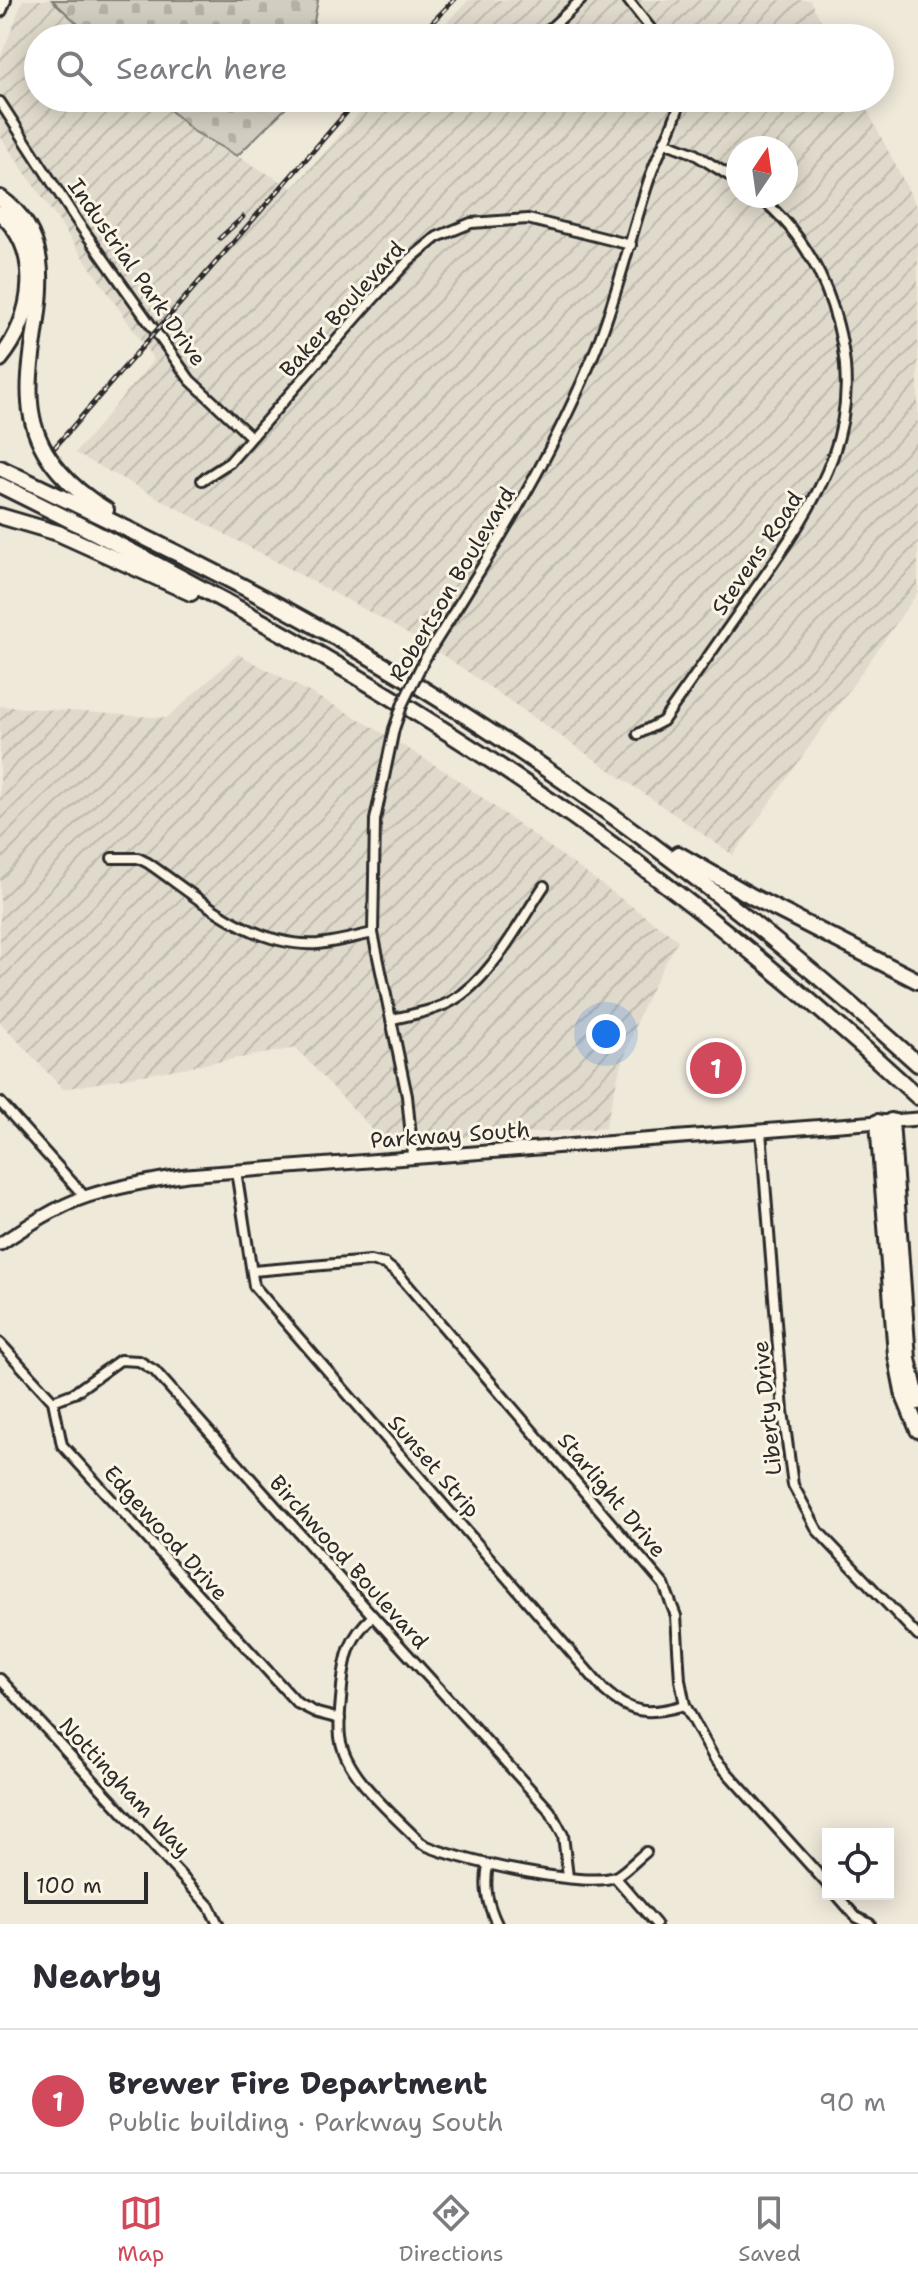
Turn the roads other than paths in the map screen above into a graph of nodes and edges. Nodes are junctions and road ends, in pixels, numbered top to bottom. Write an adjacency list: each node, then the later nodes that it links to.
1 (4, 0): 4 (main road)
2 (581, 0): 5 (street)
3 (628, 0): 6 (street)
4 (0, 10)
5 (555, 24)
6 (647, 24)
7 (0, 102): 8 (street, Industrial Park Drive)
8 (3, 112): 17 (street, Industrial Park Drive)
9 (678, 112): 10 (street, Robertson Boulevard)
10 (664, 142): 11 (street); 15 (street, Robertson Boulevard)
11 (726, 174)
12 (0, 198): 22 (highway)
13 (773, 208): 24 (street, Stevens Road)
14 (0, 213): 16 (highway)
15 (631, 245): 17 (street, Baker Boulevard); 28 (street, Robertson Boulevard, bridge)
16 (0, 359)
17 (251, 437): 19 (street, Baker Boulevard)
18 (0, 468): 22 (highway)
19 (202, 480)
20 (0, 485): 23 (highway)
21 (0, 516): 23 (highway)
22 (175, 552): 25 (highway)
23 (297, 641): 32 (highway)
24 (638, 734)
25 (563, 781): 29 (highway); 31 (highway)
26 (112, 858): 28 (street)
27 (544, 886): 30 (street)
28 (373, 933): 30 (street, Robertson Boulevard)
29 (918, 981)
30 (393, 1019): 37 (street, Robertson Boulevard)
31 (918, 1064)
32 (918, 1097)
33 (0, 1102): 39 (street)
34 (914, 1120): 35 (main road, Parkway South)
35 (885, 1122): 36 (main road, Parkway South); 44 (highway); 45 (highway)
36 (761, 1131): 37 (main road, Parkway South); 47 (street, Liberty Drive)
37 (413, 1157): 38 (main road, Parkway South)
38 (236, 1171): 39 (main road, Parkway South); 41 (street, Sunset Strip)
39 (85, 1197): 40 (main road, Parkway South)
40 (0, 1244)
41 (253, 1271): 49 (street, Sunset Strip); 49 (street, Starlight Drive)
42 (0, 1343): 43 (street)
43 (53, 1401): 46 (street, Birchwood Boulevard); 50 (street, Edgewood Drive)
44 (918, 1402)
45 (918, 1430)
46 (373, 1616): 50 (street); 53 (street, Birchwood Boulevard)
47 (918, 1636)
48 (0, 1679): 57 (street, Nottingham Way)
49 (685, 1705): 55 (street, Starlight Drive)
50 (340, 1719): 52 (street)
51 (646, 1852): 54 (street)
52 (488, 1865): 53 (street); 58 (street)
53 (568, 1877): 54 (street)
54 (615, 1877): 59 (street)
55 (822, 1878)
56 (841, 1900): 60 (street)
57 (218, 1924)
58 (497, 1924)
59 (656, 1924)
60 (870, 1924)

